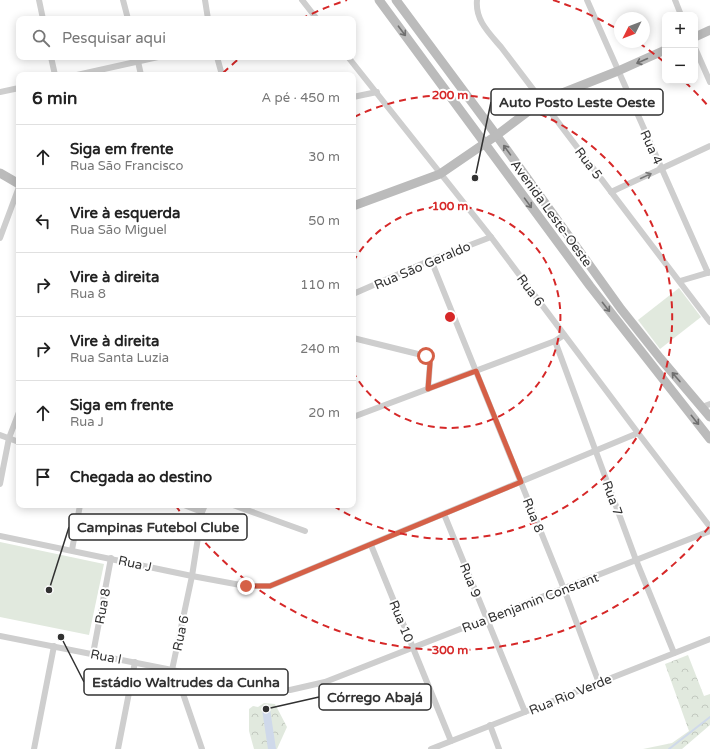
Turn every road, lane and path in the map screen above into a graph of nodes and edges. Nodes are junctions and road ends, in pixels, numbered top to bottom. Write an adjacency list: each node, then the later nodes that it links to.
1 (39, 0): 11 (street)
2 (123, 0): 12 (street)
3 (204, 0): 13 (street)
4 (302, 0): 14 (street)
5 (378, 0): 36 (main road, Avenida Leste-Oeste, one-way to 36)
6 (396, 0): 35 (main road, Avenida Leste-Oeste)
7 (477, 0): 34 (street, Rua 5)
8 (587, 0): 24 (street, Rua 4)
9 (676, 0): 10 (street)
10 (680, 12)
11 (42, 16)
12 (127, 16)
13 (207, 16)
14 (315, 16)
15 (710, 30): 16 (main road)
16 (698, 36)
17 (662, 51): 24 (main road, one-way to 24)
18 (698, 55): 29 (street)
19 (52, 60): 25 (street)
20 (133, 60): 26 (street)
21 (137, 60): 27 (street)
22 (218, 60): 28 (street)
23 (350, 60): 32 (street, Rua 6)
24 (618, 71): 34 (main road); 38 (street, Rua 4)
25 (54, 72)
26 (88, 72)
27 (140, 72)
28 (221, 72)
29 (710, 82)
30 (16, 89): 31 (street)
31 (0, 92)
32 (377, 92): 33 (street); 40 (street, Rua 6)
33 (356, 96)
34 (542, 101): 35 (main road); 42 (street, Rua 5)
35 (497, 135): 36 (main road); 57 (main road, Avenida Leste-Oeste, one-way to 35)
36 (485, 143): 40 (main road); 64 (main road, Avenida Leste-Oeste, one-way to 64)
37 (710, 146): 38 (street)
38 (661, 168): 42 (street, one-way to 38); 48 (street, Rua 4)
39 (0, 173): 41 (main road)
40 (440, 174): 44 (main road); 45 (street, Rua 6)
41 (16, 182)
42 (611, 192): 49 (street, Rua 5)
43 (16, 195): 46 (street)
44 (356, 205)
45 (491, 237): 47 (street, Rua São Geraldo); 52 (street, Rua 6)
46 (0, 238)
47 (431, 260): 50 (street, Rua São Geraldo); 55 (street, Rua 8)
48 (709, 272): 49 (street)
49 (680, 281): 51 (street, Rua 5)
50 (356, 293)
51 (710, 322)
52 (564, 334): 54 (street); 61 (street, Rua 6)
53 (356, 339): 56 (street)
54 (555, 342): 55 (street); 66 (street, Rua 7)
55 (476, 371): 56 (street); 67 (street, Rua 8)
56 (428, 389): 58 (street)
57 (706, 405): 59 (main road, Avenida Leste-Oeste)
58 (356, 416)
59 (710, 418)
60 (16, 420): 63 (street)
61 (638, 434): 66 (street); 75 (street, Rua 6)
62 (0, 435): 63 (street)
63 (9, 438): 65 (street); 68 (street)
64 (710, 439)
65 (16, 441)
66 (596, 451): 67 (street); 82 (street, Rua 7)
67 (521, 482): 74 (street); 84 (street, Rua 8)
68 (0, 484)
69 (79, 508): 80 (street)
70 (192, 508): 73 (street)
71 (204, 508): 73 (street, Rua 6)
72 (241, 508): 76 (street)
73 (202, 512): 83 (street, Rua 6)
74 (444, 514): 79 (street); 85 (street, Rua 9)
75 (710, 527)
76 (305, 531)
77 (710, 531): 82 (street, Rua Benjamin Constant)
78 (0, 536): 80 (street, Rua J)
79 (371, 545): 83 (street, Rua J); 89 (street, Rua 10)
80 (72, 550): 81 (street, Rua J)
81 (111, 558): 83 (street, Rua J); 91 (street, Rua 8)
82 (636, 560): 84 (street, Rua Benjamin Constant); 90 (street, Rua 7)
83 (192, 576): 93 (street, Rua 6)
84 (564, 589): 85 (street, Rua Benjamin Constant); 94 (street, Rua 8)
85 (487, 619): 89 (street, Rua Benjamin Constant); 96 (street, Rua 9)
86 (0, 636): 88 (street, Rua l)
87 (710, 639): 90 (street, Rua Rio Verde)
88 (54, 646): 91 (street, Rua l); 99 (street)
89 (413, 648): 95 (street, Rua Benjamin Constant); 98 (street, Rua 10)
90 (674, 653): 94 (street, Rua Rio Verde)
91 (93, 654): 92 (street, Rua l)
92 (135, 662): 93 (street, Rua l); 100 (street)
93 (172, 670): 95 (street, Rua l); 101 (street, Rua 6)
94 (599, 683): 96 (street, Rua Rio Verde)
95 (258, 688)
96 (525, 712): 97 (street, Rua Rio Verde)
97 (490, 725): 98 (street, Rua Rio Verde); 103 (street)
98 (451, 741): 102 (street, Rua Rio Verde)
99 (34, 749)
100 (118, 749)
101 (202, 749)
102 (431, 749)
103 (499, 749)

